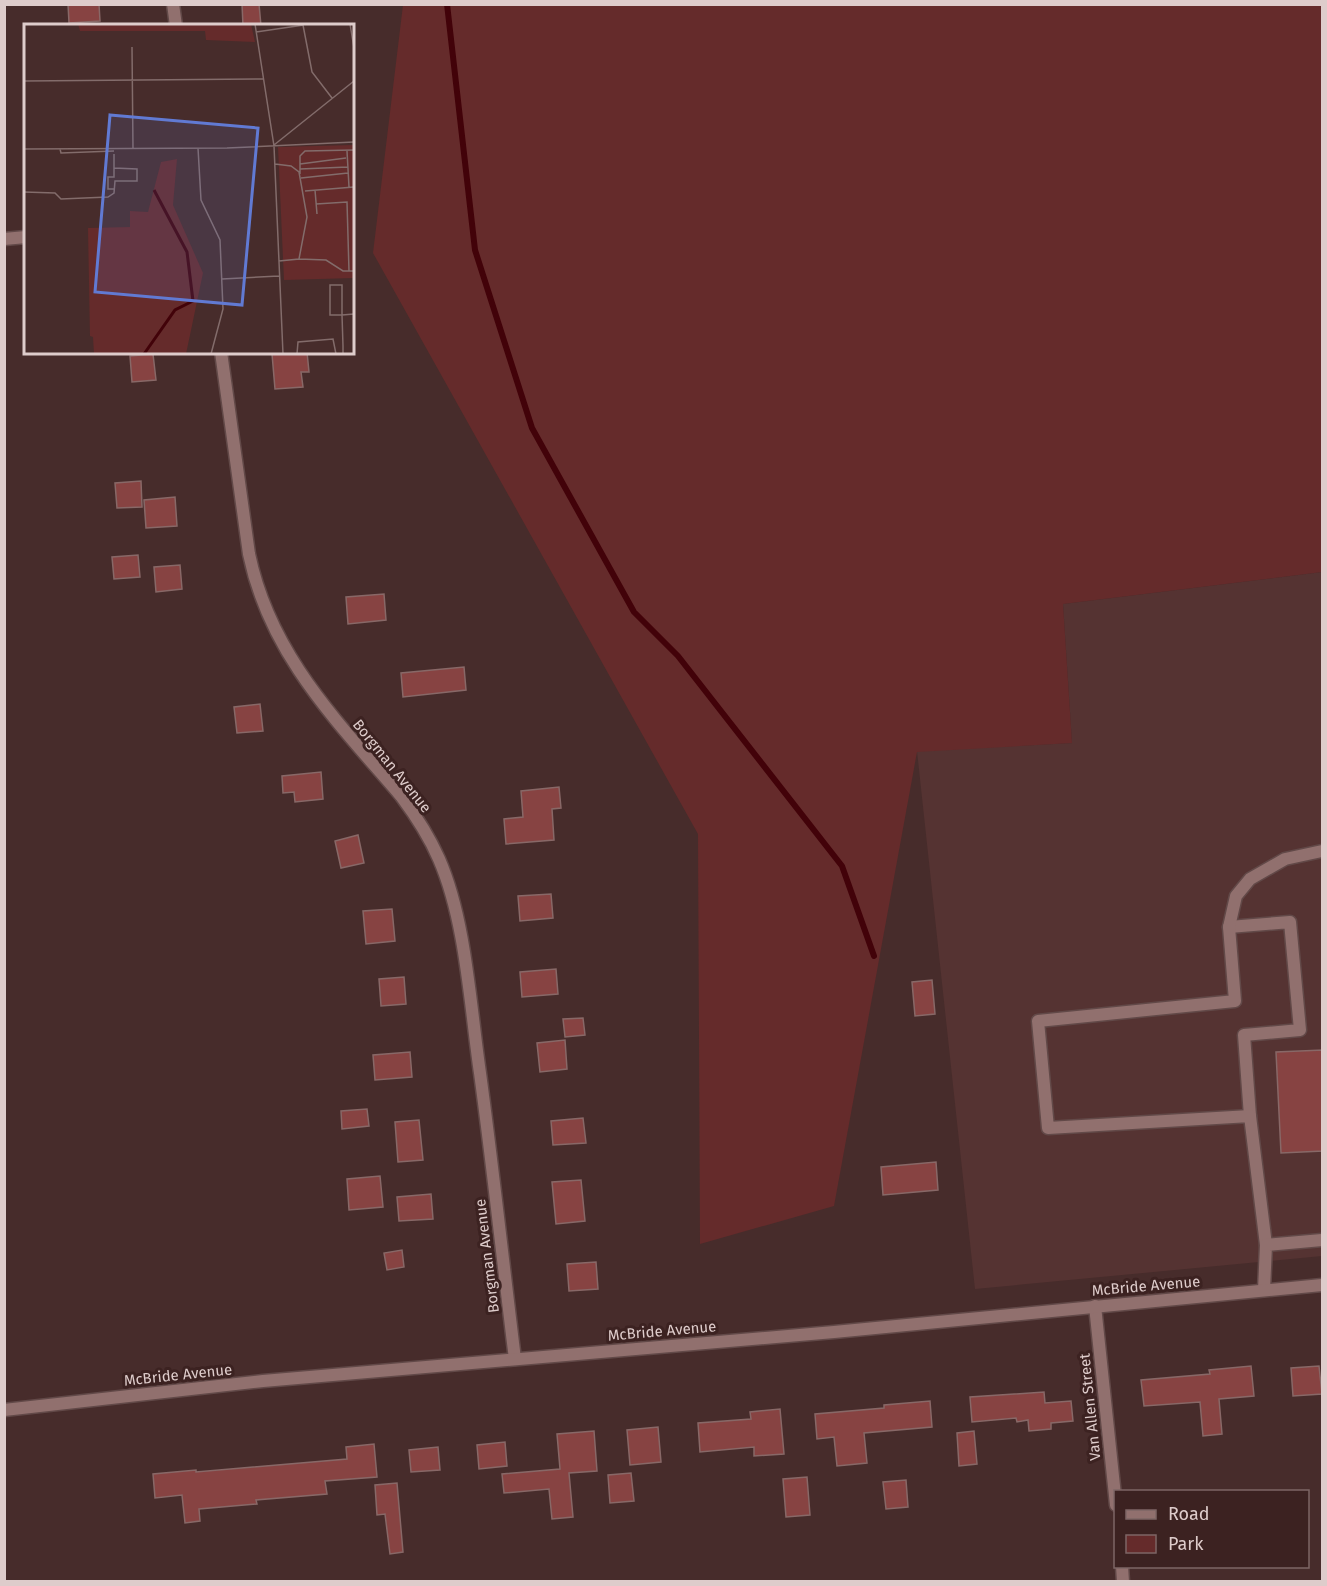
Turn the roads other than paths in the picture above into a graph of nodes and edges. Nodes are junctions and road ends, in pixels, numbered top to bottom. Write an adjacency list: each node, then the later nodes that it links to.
1 (173, 4): 2 (street)
2 (176, 24)
3 (24, 237): 4 (street)
4 (4, 239)
5 (221, 354): 14 (street, Borgman Avenue)
6 (1323, 851): 7 (street)
7 (1229, 927): 8 (street); 8 (street)
8 (1250, 1116): 10 (street)
9 (1323, 1240): 10 (street)
10 (1266, 1245): 12 (street)
11 (1323, 1285): 12 (street, McBride Avenue)
12 (1264, 1290): 13 (street, McBride Avenue)
13 (1095, 1306): 14 (street, McBride Avenue); 16 (street, Van Allen Street)
14 (515, 1359): 15 (street, McBride Avenue)
15 (4, 1410)
16 (1114, 1490)

